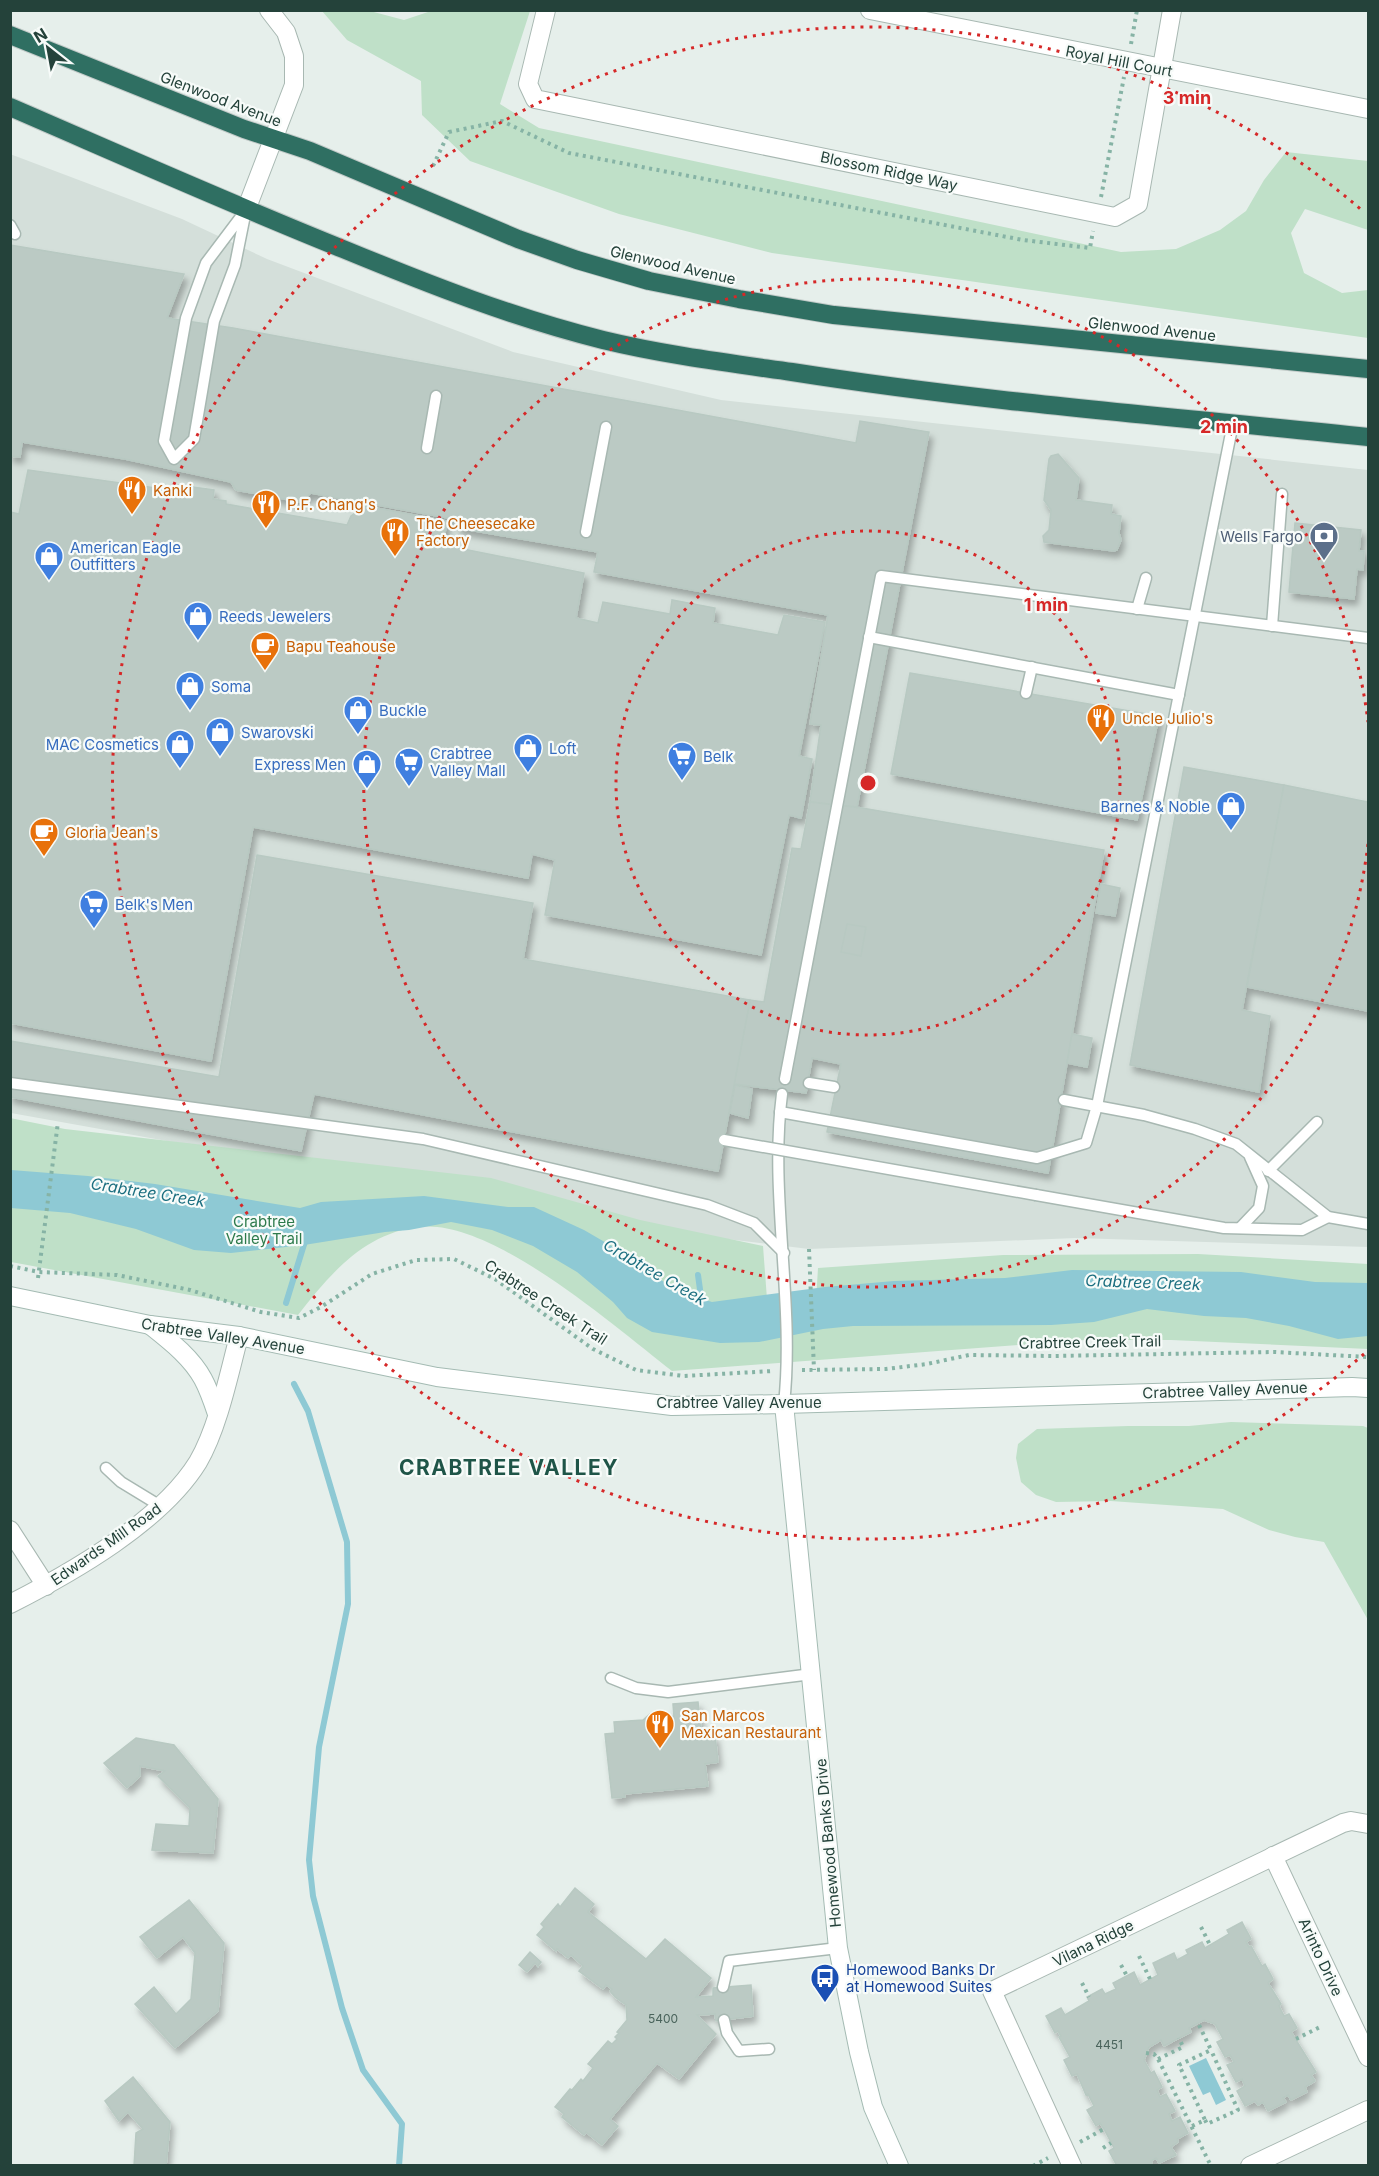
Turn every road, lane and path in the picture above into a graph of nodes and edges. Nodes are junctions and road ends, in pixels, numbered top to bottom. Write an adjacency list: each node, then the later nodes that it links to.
1 (269, 10): 12 (street)
2 (546, 10): 8 (street, Blossom Ridge Way)
3 (870, 10): 8 (street, Royal Hill Court)
4 (1137, 10): 7 (path)
5 (1173, 10): 8 (street, Blossom Ridge Way)
6 (10, 35): 12 (highway, Glenwood Avenue)
7 (1129, 51)
8 (1162, 70): 11 (street, Royal Hill Court)
9 (1125, 73): 14 (path)
10 (10, 107): 15 (highway)
11 (1368, 109)
12 (273, 138): 15 (street); 17 (highway, Glenwood Avenue)
13 (433, 166): 16 (path)
14 (1100, 202)
15 (246, 210): 15 (lane); 19 (highway)
16 (1095, 224)
17 (1368, 369)
18 (435, 396): 22 (lane)
19 (1233, 423): 21 (highway); 27 (lane)
20 (606, 428): 24 (lane)
21 (1368, 437)
22 (427, 448)
23 (1282, 494): 28 (lane)
24 (586, 532)
25 (1146, 578): 26 (lane)
26 (1137, 609): 27 (lane); 29 (lane)
27 (1194, 616): 28 (lane); 33 (lane)
28 (1272, 626): 30 (lane)
29 (869, 637): 31 (lane); 34 (lane)
30 (1368, 638)
31 (1032, 667): 32 (lane); 33 (lane)
32 (1026, 693)
33 (1179, 694): 40 (lane)
34 (784, 1079)
35 (10, 1083): 51 (lane)
36 (809, 1083): 37 (lane)
37 (834, 1088)
38 (782, 1094): 41 (lane)
39 (1064, 1100): 40 (lane)
40 (1097, 1106): 41 (lane); 45 (lane)
41 (780, 1112): 51 (lane)
42 (58, 1122): 53 (path)
43 (1317, 1122): 46 (lane)
44 (724, 1140): 49 (lane, bridge)
45 (1248, 1154): 46 (lane); 49 (lane)
46 (1268, 1171): 47 (lane)
47 (1328, 1217): 48 (lane); 49 (lane)
48 (1368, 1224)
49 (1240, 1228)
50 (809, 1249): 58 (path, Crabtree Creek Trail)
51 (784, 1253): 61 (lane)
52 (10, 1266): 53 (path, Crabtree Creek Trail)
53 (39, 1272): 54 (path); 59 (path, Crabtree Creek Trail)
54 (38, 1278)
55 (10, 1296): 56 (street, Crabtree Valley Avenue)
56 (150, 1325): 57 (street, Crabtree Valley Avenue); 62 (street)
57 (240, 1336): 61 (street, Crabtree Valley Avenue); 62 (street, Edwards Mill Road)
58 (1368, 1357)
59 (763, 1371)
60 (1368, 1388): 61 (street, Crabtree Valley Avenue)
61 (784, 1404): 68 (street, Homewood Banks Drive)
62 (217, 1414): 64 (street, Edwards Mill Road)
63 (106, 1468): 64 (lane)
64 (162, 1507): 66 (street, Edwards Mill Road)
65 (10, 1530): 66 (street)
66 (46, 1586): 67 (street, Edwards Mill Road)
67 (10, 1604)
68 (812, 1674): 69 (lane); 74 (street, Homewood Banks Drive)
69 (611, 1678)
70 (1368, 1824): 71 (street, Vilana Ridge)
71 (1273, 1856): 90 (street, Arinto Drive); 102 (street, Vilana Ridge)
72 (1201, 1927): 73 (path)
73 (1210, 1945)
74 (838, 1948): 80 (lane); 100 (street, Homewood Banks Drive)
75 (1139, 1956): 78 (path)
76 (1121, 1965): 77 (path)
77 (1127, 1976)
78 (1150, 1979)
79 (1082, 1983): 81 (path)
80 (723, 1987)
81 (1089, 1997)
82 (724, 2020): 87 (lane)
83 (1198, 2023): 88 (path)
84 (1320, 2027): 86 (path)
85 (1179, 2038): 91 (path)
86 (1296, 2039)
87 (769, 2049)
88 (1211, 2050): 93 (path); 93 (path)
89 (1146, 2053): 91 (path)
90 (1368, 2057)
91 (1158, 2059): 94 (path)
92 (1368, 2109): 104 (street)
93 (1205, 2120): 94 (path)
94 (1192, 2126): 103 (path)
95 (1104, 2129): 97 (path)
96 (1111, 2143): 98 (path)
97 (1077, 2144)
98 (1103, 2148)
99 (1050, 2156): 101 (path)
100 (899, 2166)
101 (1033, 2166)
102 (1072, 2166)
103 (1211, 2166)
104 (1250, 2166)

